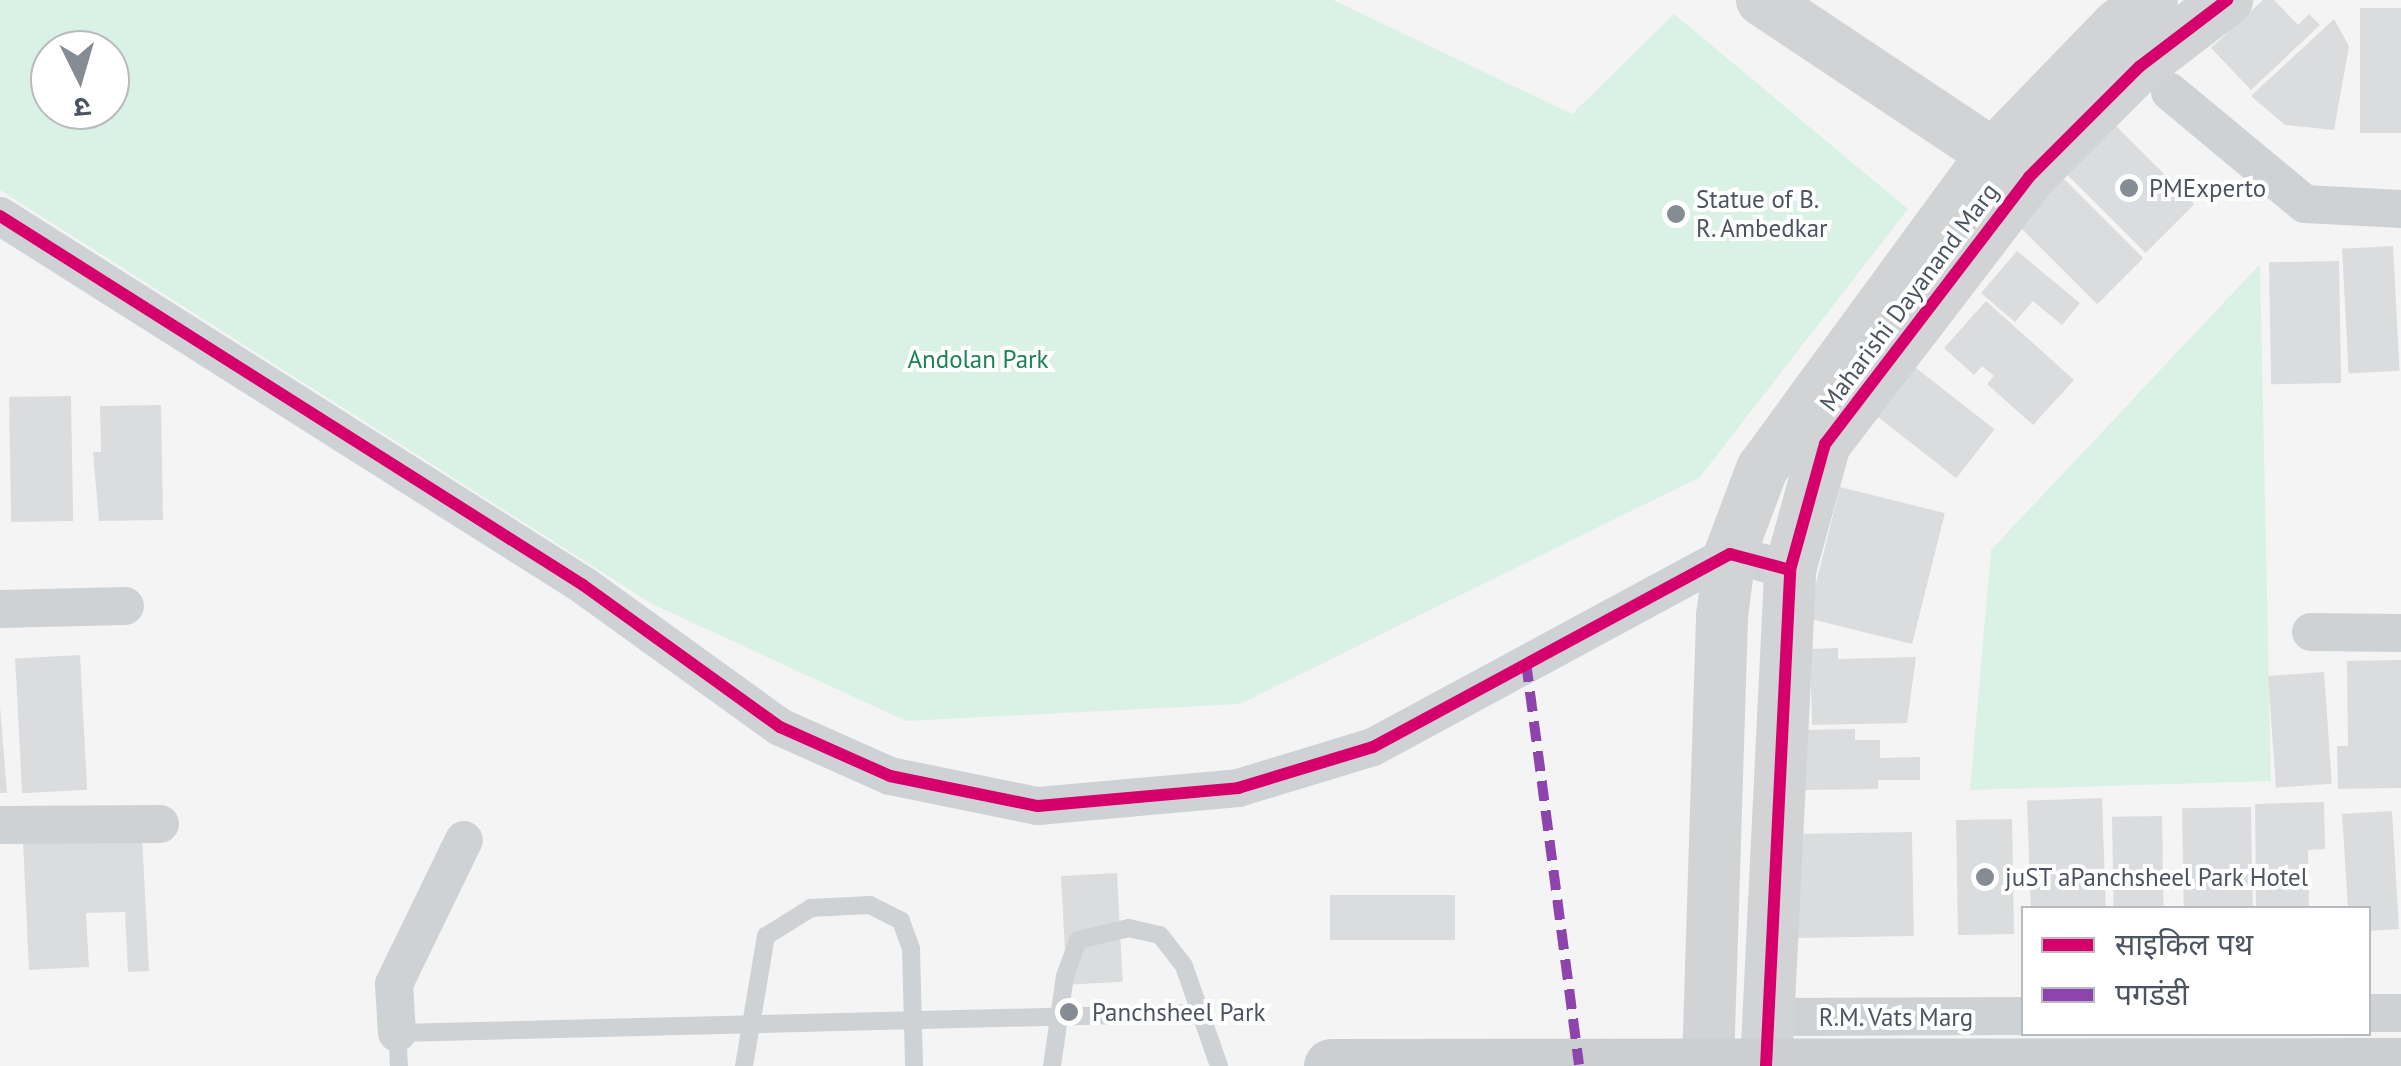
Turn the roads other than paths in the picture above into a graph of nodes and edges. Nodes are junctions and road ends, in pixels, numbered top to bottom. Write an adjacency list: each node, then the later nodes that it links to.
1 (1762, 0): 5 (street)
2 (2152, 0): 5 (street, Maharishi Dayanand Marg)
3 (2227, 0): 5 (street, Maharishi Dayanand Marg)
4 (2170, 92): 6 (street)
5 (2009, 167): 8 (street, Maharishi Dayanand Marg); 9 (street, Maharishi Dayanand Marg)
6 (2401, 209)
7 (0, 216): 8 (street)
8 (1730, 554): 9 (street); 14 (street, Maharishi Dayanand Marg)
9 (1790, 570): 15 (street, Maharishi Dayanand Marg)
10 (125, 606): 11 (street)
11 (0, 609)
12 (2311, 632): 13 (street)
13 (2401, 632)
14 (1715, 807): 15 (street); 19 (street, Maharishi Dayanand Marg)
15 (1778, 810): 20 (street, Maharishi Dayanand Marg)
16 (0, 824): 17 (street)
17 (160, 824)
18 (464, 840): 29 (street)
19 (1714, 931): 20 (street); 30 (street, Maharishi Dayanand Marg)
20 (1772, 936): 28 (street, Maharishi Dayanand Marg)
21 (1203, 1013): 24 (lane); 24 (lane); 35 (lane)
22 (2371, 1013): 23 (street)
23 (2401, 1013)
24 (1060, 1014): 26 (lane); 34 (lane)
25 (2021, 1016): 28 (street, R.M. Vats Marg)
26 (913, 1019): 27 (lane); 27 (lane); 33 (lane)
27 (751, 1024): 29 (lane); 32 (lane)
28 (1767, 1041): 30 (main road); 31 (main road)
29 (398, 1049)
30 (1708, 1064): 36 (main road)
31 (2401, 1065)
32 (744, 1066)
33 (914, 1066)
34 (1052, 1066)
35 (1219, 1066)
36 (1331, 1066)

